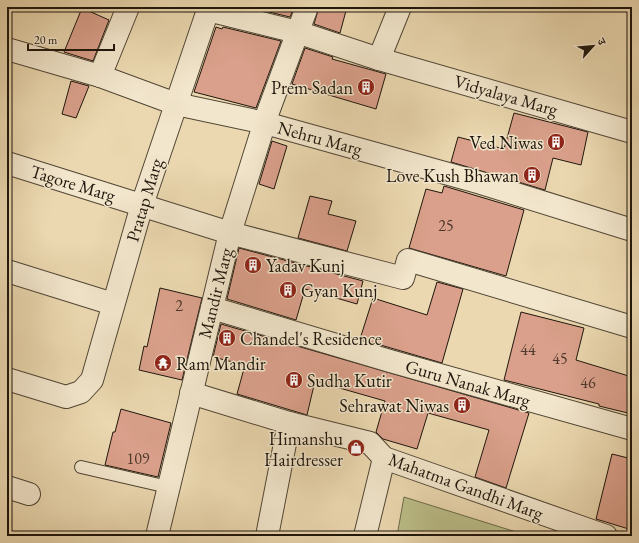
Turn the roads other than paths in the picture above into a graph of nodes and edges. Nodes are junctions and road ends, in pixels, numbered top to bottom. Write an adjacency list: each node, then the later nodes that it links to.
1 (128, 7): 8 (street)
2 (307, 7): 5 (street, Mandir Marg)
3 (400, 7): 7 (street)
4 (208, 8): 5 (street, Vidyalaya Marg); 9 (street, Pratap Marg)
5 (297, 32): 7 (street, Vidyalaya Marg); 10 (street, Mandir Marg)
6 (7, 49): 8 (street, Nehru Marg)
7 (379, 58): 11 (street, Vidyalaya Marg)
8 (100, 76): 9 (street, Nehru Marg)
9 (176, 104): 10 (street, Nehru Marg); 13 (street, Pratap Marg)
10 (265, 123): 14 (street, Nehru Marg); 15 (street, Mandir Marg)
11 (632, 132)
12 (7, 162): 13 (street, Tagore Marg)
13 (142, 205): 15 (street, Tagore Marg); 17 (street, Pratap Marg)
14 (632, 230)
15 (230, 233): 18 (street, Mandir Marg); 19 (street, Tagore Marg)
16 (7, 271): 17 (street)
17 (113, 304): 20 (street, Pratap Marg)
18 (212, 308): 21 (street, Mandir Marg); 23 (street, Guru Nanak Marg)
19 (632, 327)
20 (7, 379)
21 (191, 393): 22 (street, Mahatma Gandhi Marg); 27 (street, Mandir Marg)
22 (289, 423): 24 (street, Mahatma Gandhi Marg); 30 (street)
23 (632, 429)
24 (384, 458): 31 (street); 32 (street, Mahatma Gandhi Marg)
25 (81, 467): 27 (lane)
26 (7, 487): 28 (street)
27 (168, 487): 29 (street, Mandir Marg)
28 (29, 494)
29 (157, 536)
30 (267, 536)
31 (365, 536)
32 (606, 536)

